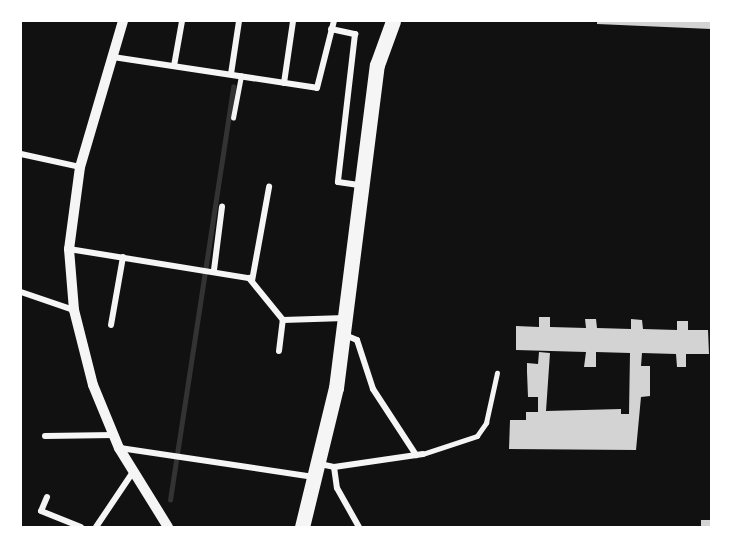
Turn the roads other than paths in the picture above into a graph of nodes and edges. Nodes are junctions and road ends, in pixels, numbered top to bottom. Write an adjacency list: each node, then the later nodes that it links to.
1 (123, 21): 8 (street)
2 (182, 21): 9 (street)
3 (239, 21): 10 (street)
4 (293, 21): 12 (street)
5 (334, 21): 7 (street)
6 (393, 21): 16 (main road)
7 (331, 29): 12 (street); 16 (street)
8 (113, 57): 9 (street); 15 (street)
9 (174, 66): 10 (street)
10 (231, 74): 11 (street)
11 (241, 76): 12 (street); 13 (lane)
12 (284, 83)
13 (233, 118)
14 (21, 154): 15 (street)
15 (80, 167): 19 (street)
16 (359, 185): 25 (main road)
17 (269, 187): 22 (street)
18 (222, 207): 21 (street)
19 (69, 249): 20 (street); 24 (street)
20 (123, 257): 21 (street); 27 (street)
21 (214, 270): 22 (street)
22 (252, 281): 26 (street)
23 (21, 292): 24 (street)
24 (74, 310): 31 (street)
25 (345, 318): 26 (street); 28 (main road)
26 (283, 320): 29 (street)
27 (111, 325)
28 (343, 335): 34 (street); 35 (main road)
29 (279, 351)
30 (496, 373): 34 (lane)
31 (114, 435): 32 (street); 33 (street)
32 (45, 436)
33 (119, 448): 35 (street); 36 (street)
34 (419, 454): 35 (street)
35 (324, 470): 41 (main road); 42 (street)
36 (133, 472): 39 (street); 40 (street)
37 (47, 497): 38 (street)
38 (81, 527)
39 (96, 527)
40 (168, 527)
41 (302, 527)
42 (359, 527)

